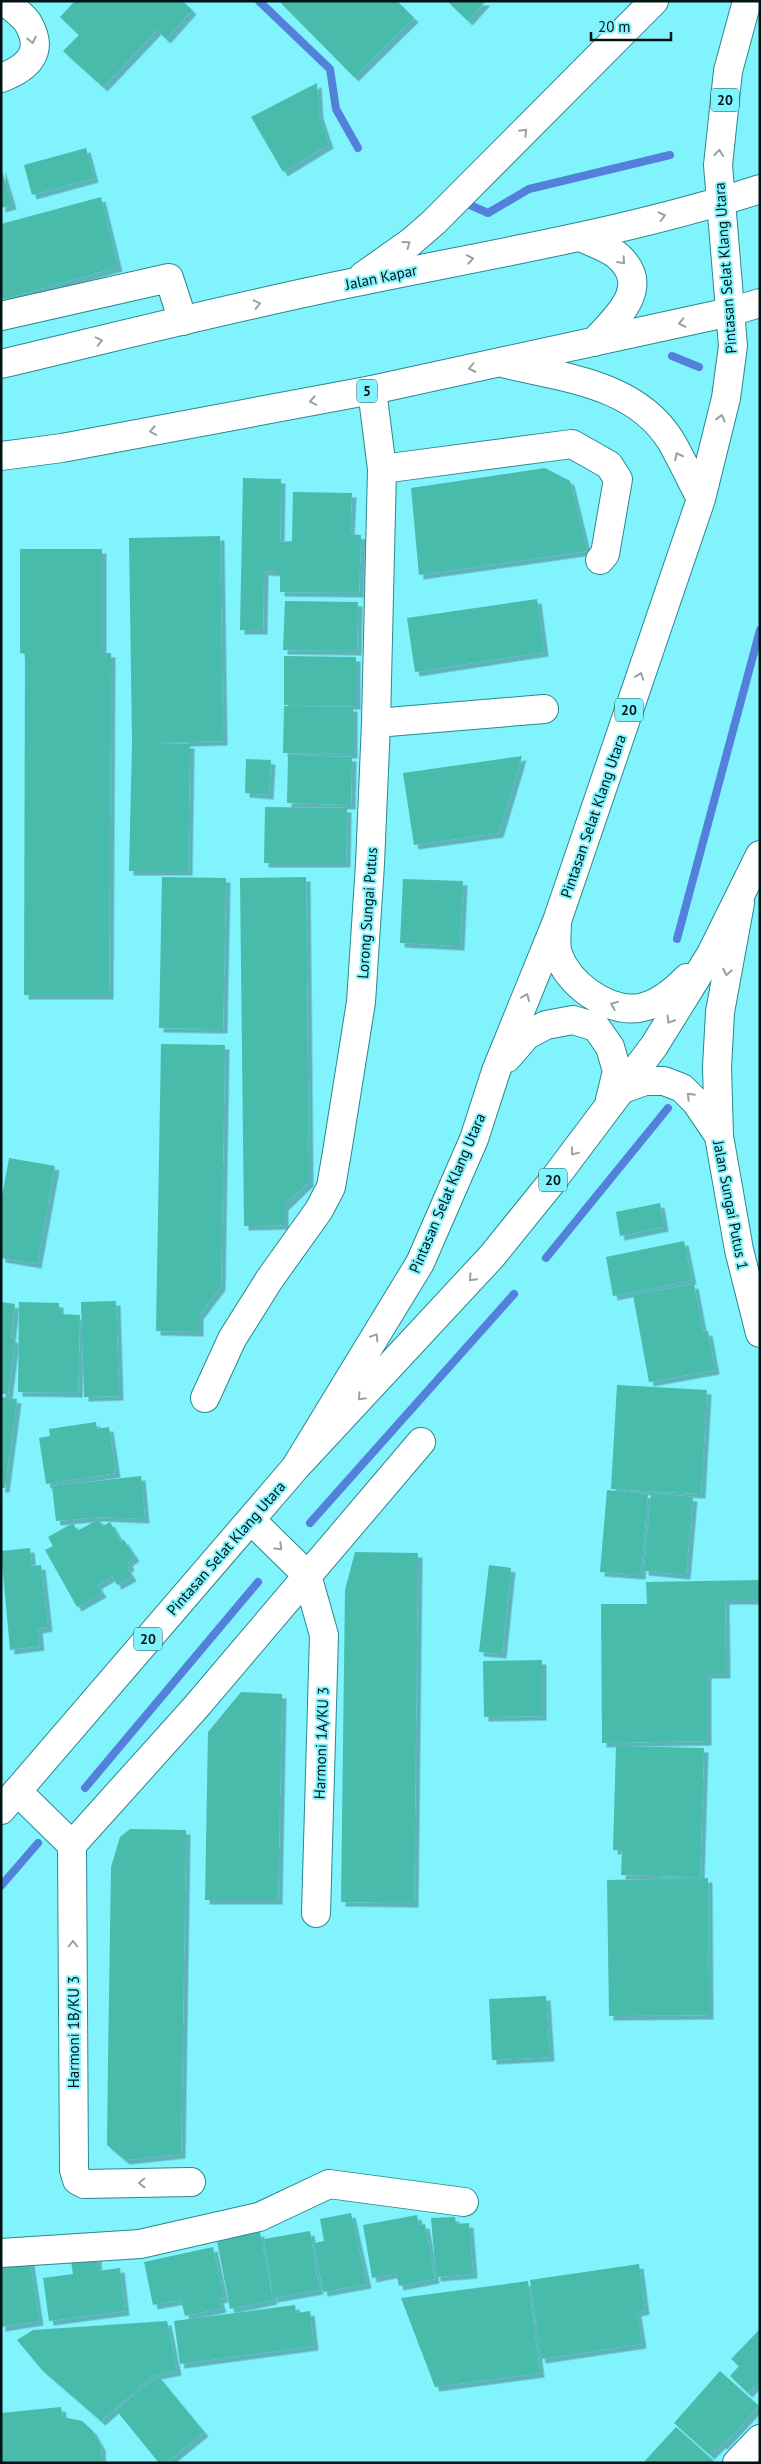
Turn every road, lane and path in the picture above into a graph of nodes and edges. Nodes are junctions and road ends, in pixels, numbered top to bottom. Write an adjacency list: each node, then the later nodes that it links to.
1 (6, 1): 4 (main road, one-way to 4)
2 (654, 1): 8 (main road, one-way to 2)
3 (747, 1): 6 (main road, Pintasan Selat Klang Utara / 20, one-way to 3)
4 (1, 78)
5 (760, 190): 6 (main road, Jalan Kapar)
6 (721, 202): 7 (main road, Jalan Kapar, one-way to 6); 10 (main road, Pintasan Selat Klang Utara / 20)
7 (581, 237): 8 (main road, Jalan Kapar, one-way to 7); 13 (main road, one-way to 13)
8 (353, 282): 12 (main road, Jalan Kapar, one-way to 8)
9 (760, 303): 10 (main road, 5)
10 (730, 312): 13 (main road, 5, one-way to 13); 19 (main road, Pintasan Selat Klang Utara / 20, one-way to 10)
11 (1, 316): 12 (main road)
12 (183, 321): 15 (main road, Jalan Kapar, one-way to 12)
13 (594, 342): 14 (main road, 5)
14 (500, 362): 16 (main road, 5, one-way to 16); 19 (main road, one-way to 14)
15 (1, 364)
16 (372, 390): 17 (main road, 5, one-way to 17); 18 (main road, Lorong Sungai Putus)
17 (1, 456)
18 (382, 468): 20 (main road); 22 (main road, Lorong Sungai Putus)
19 (700, 499): 25 (main road, Pintasan Selat Klang Utara / 20, one-way to 19)
20 (600, 560)
21 (544, 709): 22 (main road)
22 (376, 723): 33 (main road, Lorong Sungai Putus)
23 (760, 855): 24 (main road, Pintasan Selat Klang Utara / 20)
24 (743, 890): 26 (main road, Pintasan Selat Klang Utara / 20); 29 (main road, one-way to 29)
25 (556, 921): 26 (main road, one-way to 25); 27 (main road, Pintasan Selat Klang Utara / 20, one-way to 25)
26 (711, 954): 28 (main road, Pintasan Selat Klang Utara / 20, one-way to 28)
27 (496, 1071): 28 (main road); 35 (main road, Pintasan Selat Klang Utara / 20, one-way to 27)
28 (616, 1098): 29 (main road, Jalan Sungai Putus 1, one-way to 28); 35 (main road, Pintasan Selat Klang Utara / 20, one-way to 35)
29 (719, 1136): 30 (main road, Jalan Sungai Putus 1)
30 (731, 1210): 31 (main road); 32 (main road, Jalan Sungai Putus 1)
31 (760, 1254)
32 (760, 1333)
33 (205, 1398)
34 (421, 1442): 37 (main road)
35 (295, 1468): 36 (main road, Pintasan Selat Klang Utara / 20)
36 (251, 1520): 37 (main road, one-way to 37); 38 (main road, Pintasan Selat Klang Utara / 20)
37 (307, 1575): 39 (main road); 40 (main road, Harmoni 1A/KU 3)
38 (9, 1801): 39 (main road)
39 (72, 1845): 41 (main road, Harmoni 1B/KU 3, one-way to 39)
40 (316, 1913)
41 (191, 2182)
42 (464, 2202): 43 (main road)
43 (1, 2253)
44 (760, 2439): 45 (main road)
45 (736, 2463)

